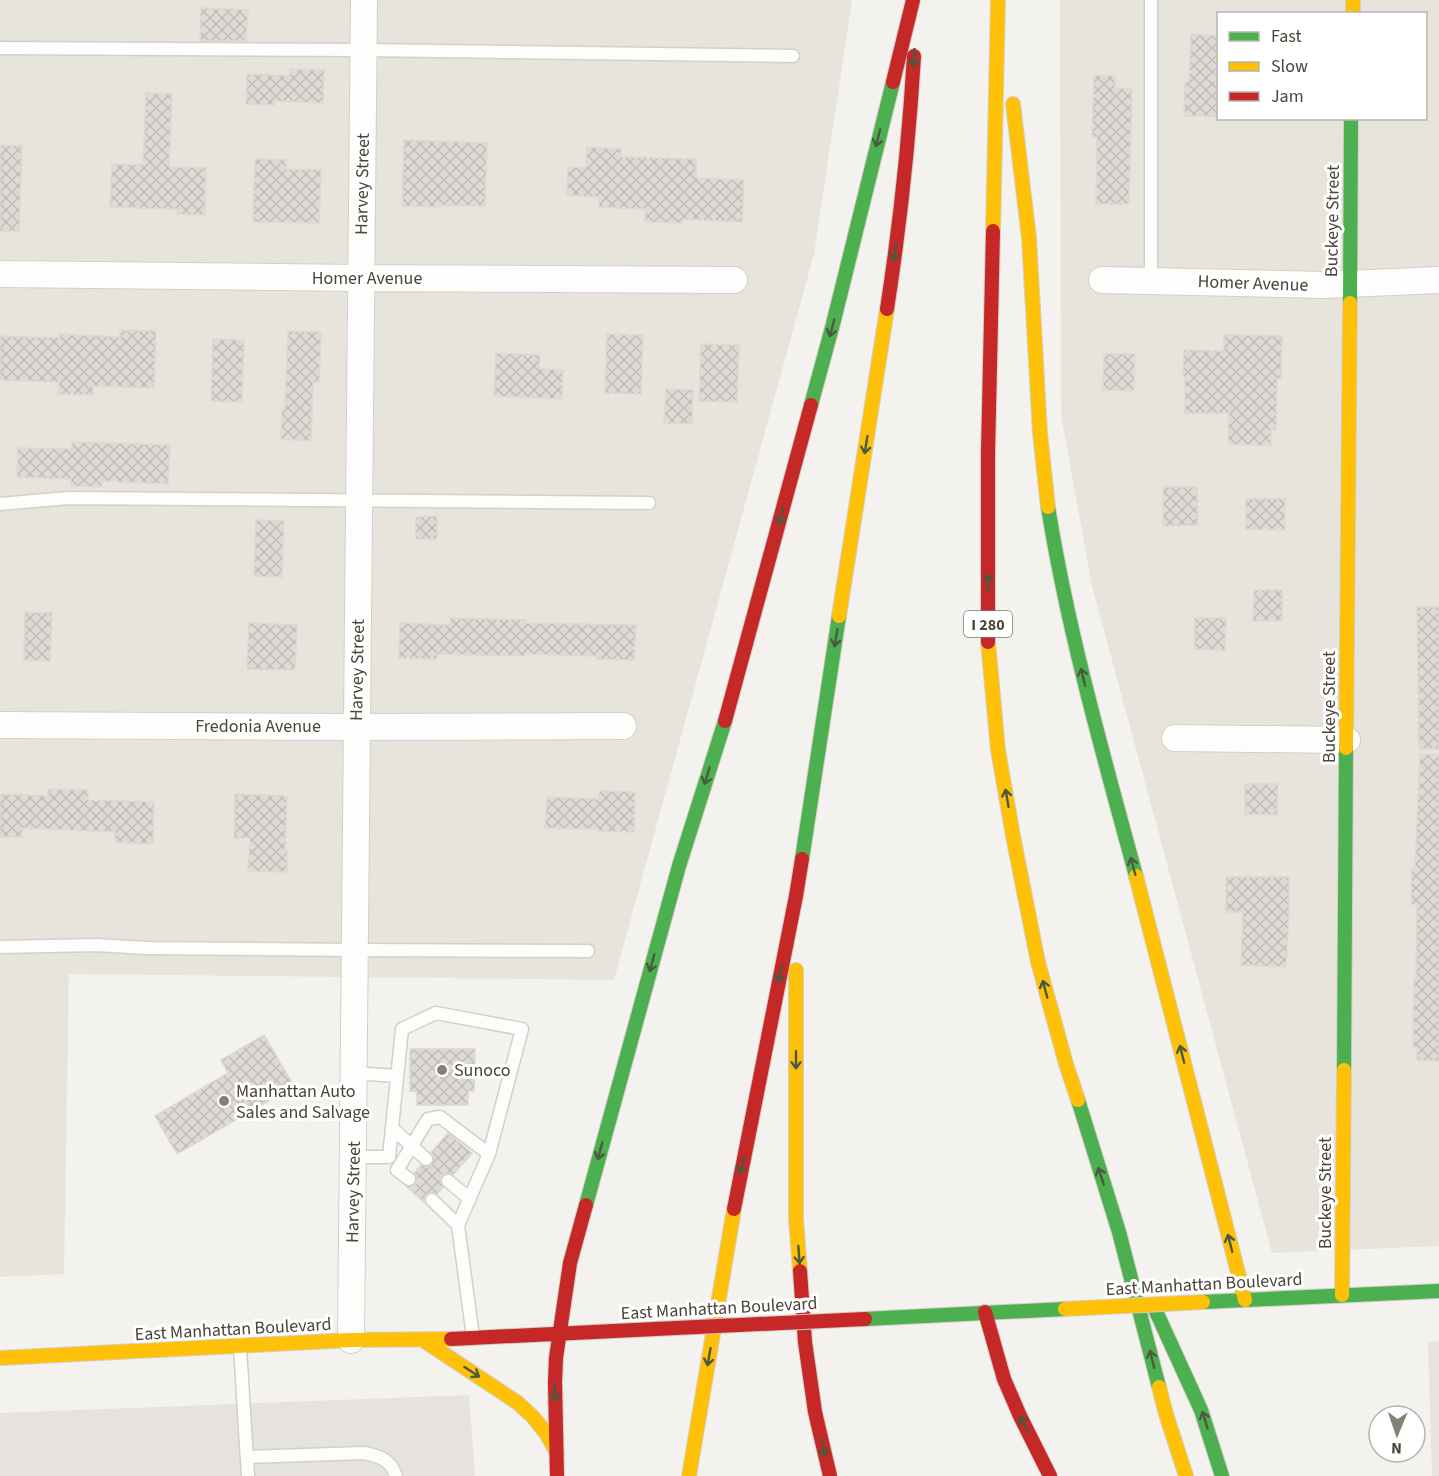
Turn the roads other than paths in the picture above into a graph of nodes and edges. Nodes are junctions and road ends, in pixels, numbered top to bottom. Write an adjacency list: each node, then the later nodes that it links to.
1 (364, 0): 7 (street, Harvey Street)
2 (912, 0): 46 (main road, one-way to 46)
3 (917, 0): 25 (main road, one-way to 25)
4 (999, 0): 41 (main road, I 280, one-way to 4); 44 (main road, one-way to 4)
5 (1151, 0): 14 (lane)
6 (0, 48): 7 (lane)
7 (363, 50): 8 (lane); 11 (street, Harvey Street)
8 (793, 56)
9 (1351, 120): 16 (main road, Buckeye Street)
10 (0, 274): 11 (street, Homer Avenue)
11 (361, 278): 12 (street, Homer Avenue); 17 (street, Harvey Street)
12 (734, 280)
13 (1102, 280): 14 (street, Homer Avenue)
14 (1151, 280): 16 (street, Homer Avenue)
15 (1439, 280): 16 (street, Homer Avenue)
16 (1349, 284): 24 (main road, Buckeye Street)
17 (359, 501): 18 (lane); 19 (lane); 22 (street, Harvey Street)
18 (649, 503)
19 (0, 504)
20 (0, 725): 22 (street, Fredonia Avenue)
21 (623, 726): 22 (street, Fredonia Avenue)
22 (357, 727): 27 (street, Harvey Street)
23 (1175, 738): 24 (street)
24 (1347, 740): 43 (main road, Buckeye Street)
25 (796, 896): 57 (main road, one-way to 57); 58 (main road, one-way to 58)
26 (0, 947): 27 (lane)
27 (355, 950): 28 (lane); 29 (street, Harvey Street)
28 (588, 951)
29 (354, 1074): 30 (lane); 34 (street, Harvey Street)
30 (397, 1076): 31 (lane); 33 (lane)
31 (392, 1128): 32 (lane); 34 (lane)
32 (412, 1146): 33 (lane); 35 (lane); 36 (lane)
33 (489, 1154): 38 (lane)
34 (353, 1157): 49 (street, Harvey Street)
35 (426, 1159)
36 (409, 1179)
37 (448, 1181): 38 (lane)
38 (470, 1199): 40 (lane)
39 (432, 1200): 40 (lane)
40 (458, 1225): 47 (lane)
41 (1119, 1232): 60 (main road, one-way to 41); 61 (main road, one-way to 41)
42 (1439, 1291): 43 (main road, East Manhattan Boulevard)
43 (1342, 1295): 44 (main road, East Manhattan Boulevard)
44 (1245, 1300): 45 (main road, East Manhattan Boulevard, bridge)
45 (985, 1312): 46 (main road, East Manhattan Boulevard, bridge); 59 (main road, one-way to 45)
46 (559, 1334): 47 (main road, East Manhattan Boulevard); 52 (main road, one-way to 52)
47 (473, 1338): 48 (main road, East Manhattan Boulevard)
48 (423, 1340): 49 (main road, East Manhattan Boulevard); 52 (main road, one-way to 52)
49 (351, 1341): 50 (main road, East Manhattan Boulevard)
50 (240, 1347): 51 (main road, East Manhattan Boulevard); 53 (lane)
51 (0, 1359)
52 (557, 1453): 56 (main road)
53 (247, 1457): 54 (lane); 55 (lane)
54 (248, 1476)
55 (396, 1476)
56 (557, 1476)
57 (689, 1476)
58 (830, 1476)
59 (1050, 1476)
60 (1186, 1476)
61 (1222, 1476)

